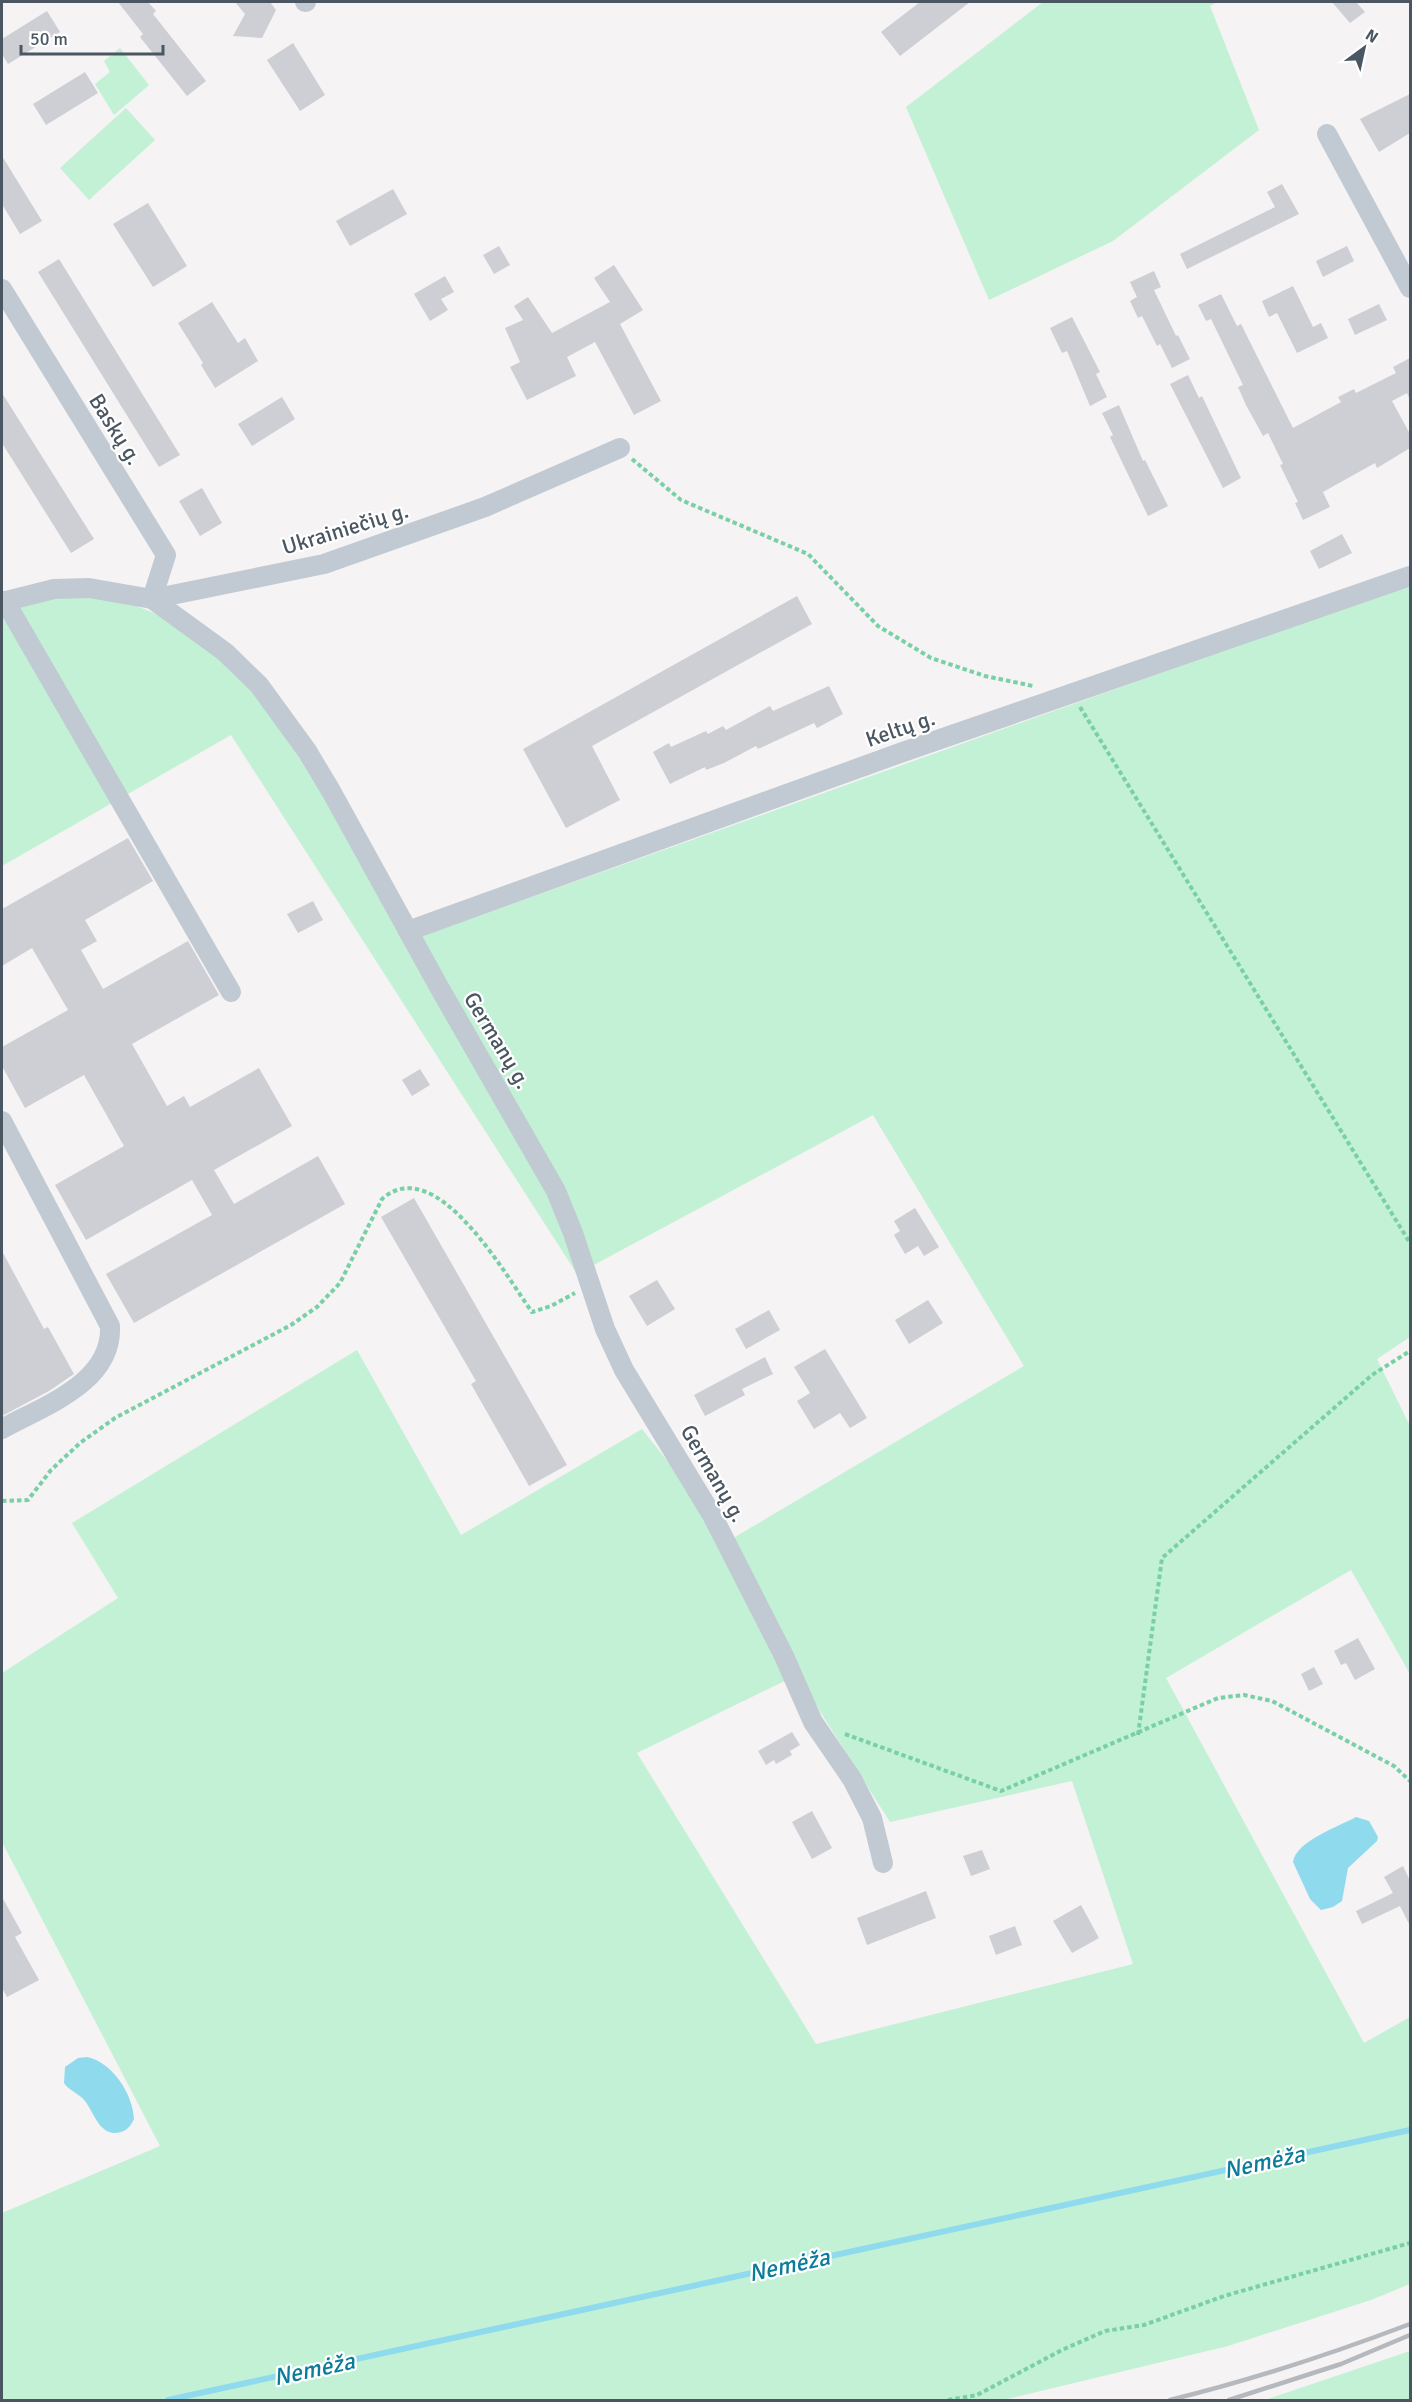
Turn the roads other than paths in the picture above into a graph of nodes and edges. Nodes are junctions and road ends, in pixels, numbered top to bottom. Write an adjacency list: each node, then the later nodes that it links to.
1 (1327, 134): 2 (street)
2 (1410, 288)
3 (2, 289): 6 (street, Baskų g.)
4 (620, 448): 6 (street, Ukrainiečių g.)
5 (1410, 576): 8 (street, Keltų g.)
6 (152, 599): 7 (street, Ukrainiečių g.); 8 (street, Germanų g.)
7 (3, 601): 9 (street)
8 (408, 931): 12 (street, Germanų g.)
9 (231, 992)
10 (2, 1121): 11 (street)
11 (2, 1429)
12 (883, 1863)

